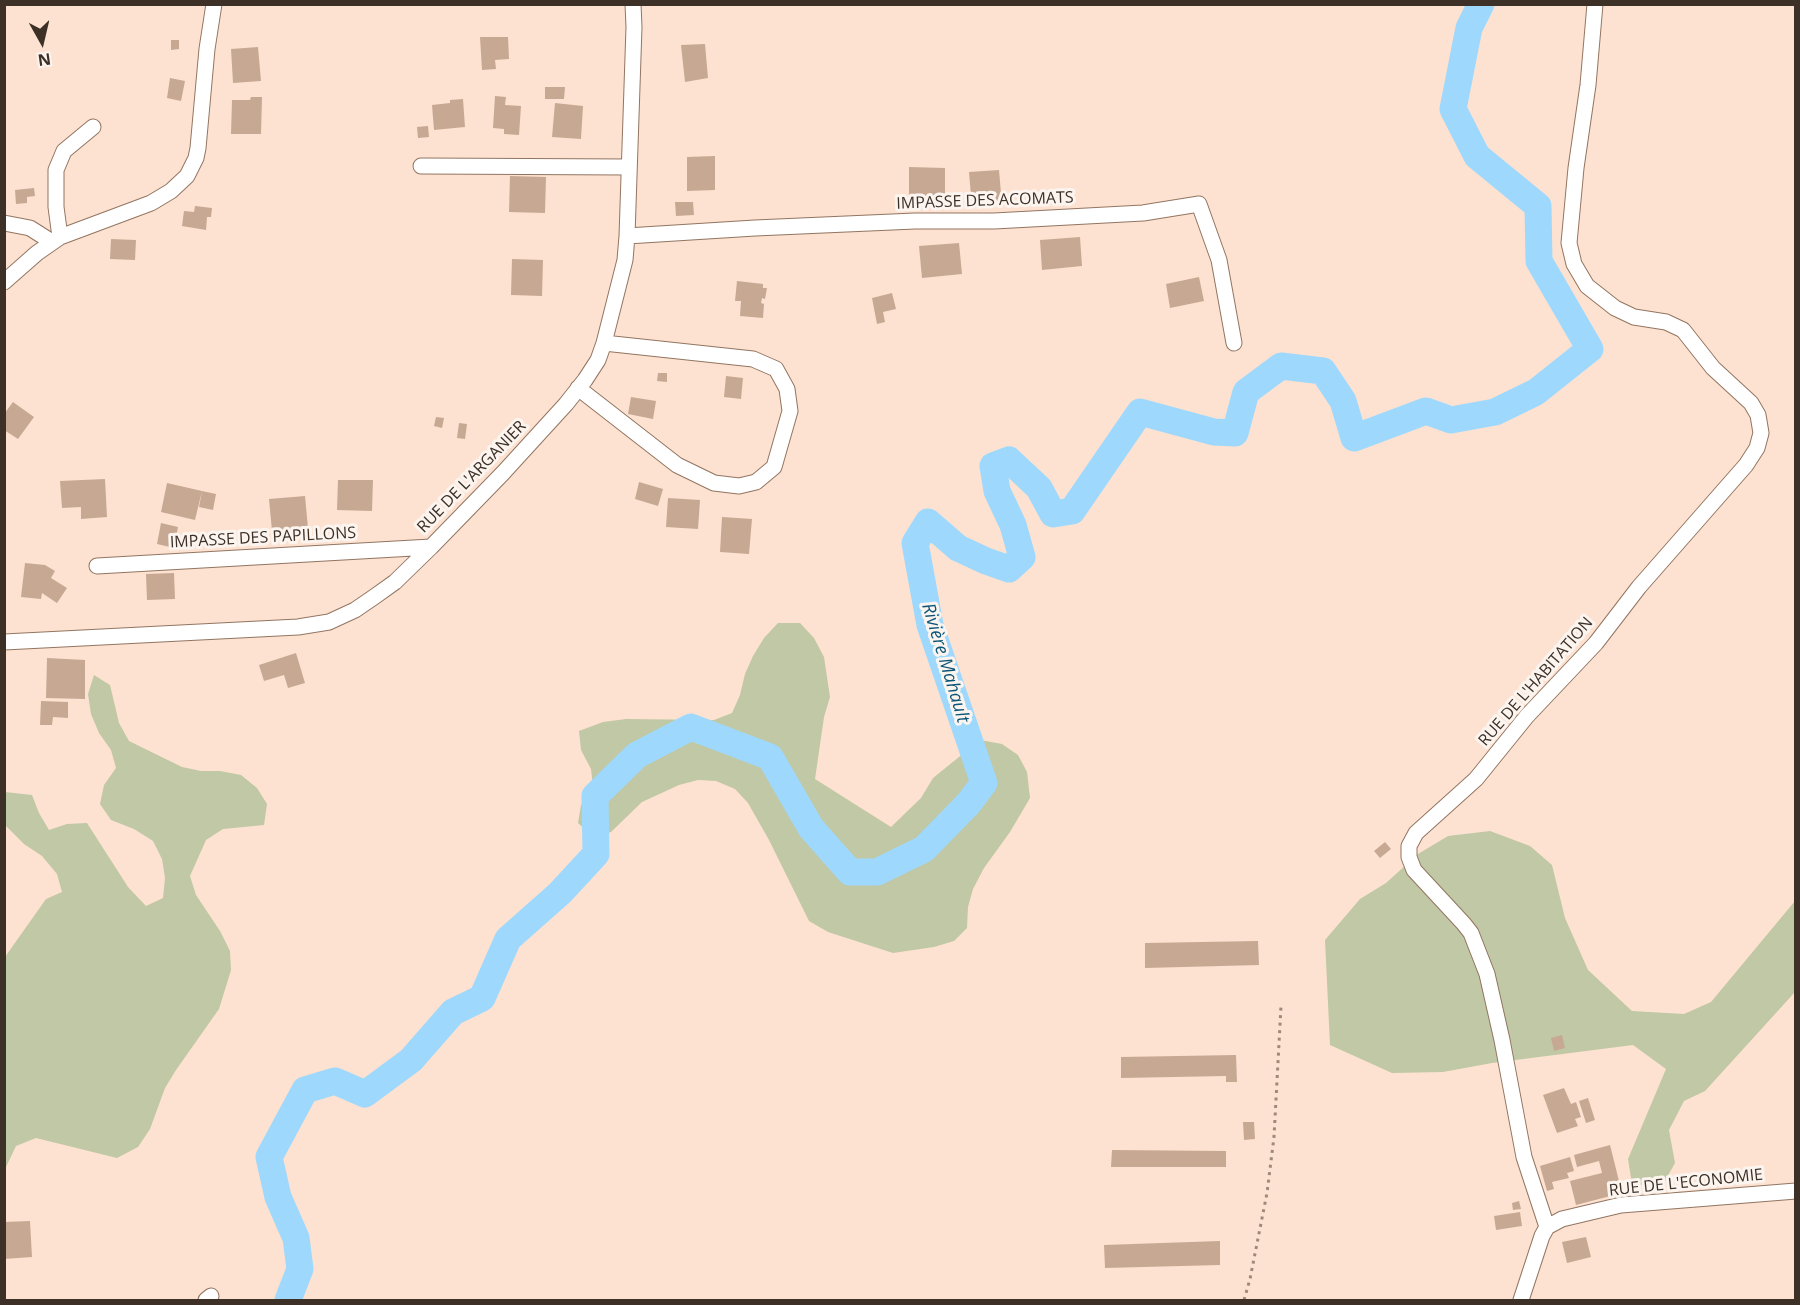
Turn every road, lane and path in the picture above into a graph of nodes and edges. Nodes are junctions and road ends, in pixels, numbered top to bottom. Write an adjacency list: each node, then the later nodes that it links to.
1 (214, 4): 9 (street)
2 (633, 4): 6 (street, RUE DE L'ARGANIER)
3 (1595, 4): 19 (street, RUE DE L'HABITATION)
4 (93, 127): 9 (street)
5 (421, 166): 6 (street)
6 (630, 167): 8 (street, RUE DE L'ARGANIER)
7 (4, 223): 9 (street)
8 (627, 236): 11 (street, RUE DE L'ARGANIER); 12 (street, IMPASSE DES ACOMATS)
9 (56, 239): 10 (street)
10 (4, 282)
11 (604, 343): 13 (street, RUE DE L'ARGANIER); 13 (street)
12 (1234, 343)
13 (578, 388): 14 (street, RUE DE L'ARGANIER)
14 (431, 547): 15 (street, IMPASSE DES PAPILLONS); 16 (street, RUE DE L'ARGANIER)
15 (97, 566)
16 (4, 642)
17 (1281, 1006): 20 (path)
18 (1796, 1191): 19 (street, RUE DE L'ECONOMIE)
19 (1547, 1227): 21 (street)
20 (1244, 1300)
21 (1521, 1300)

